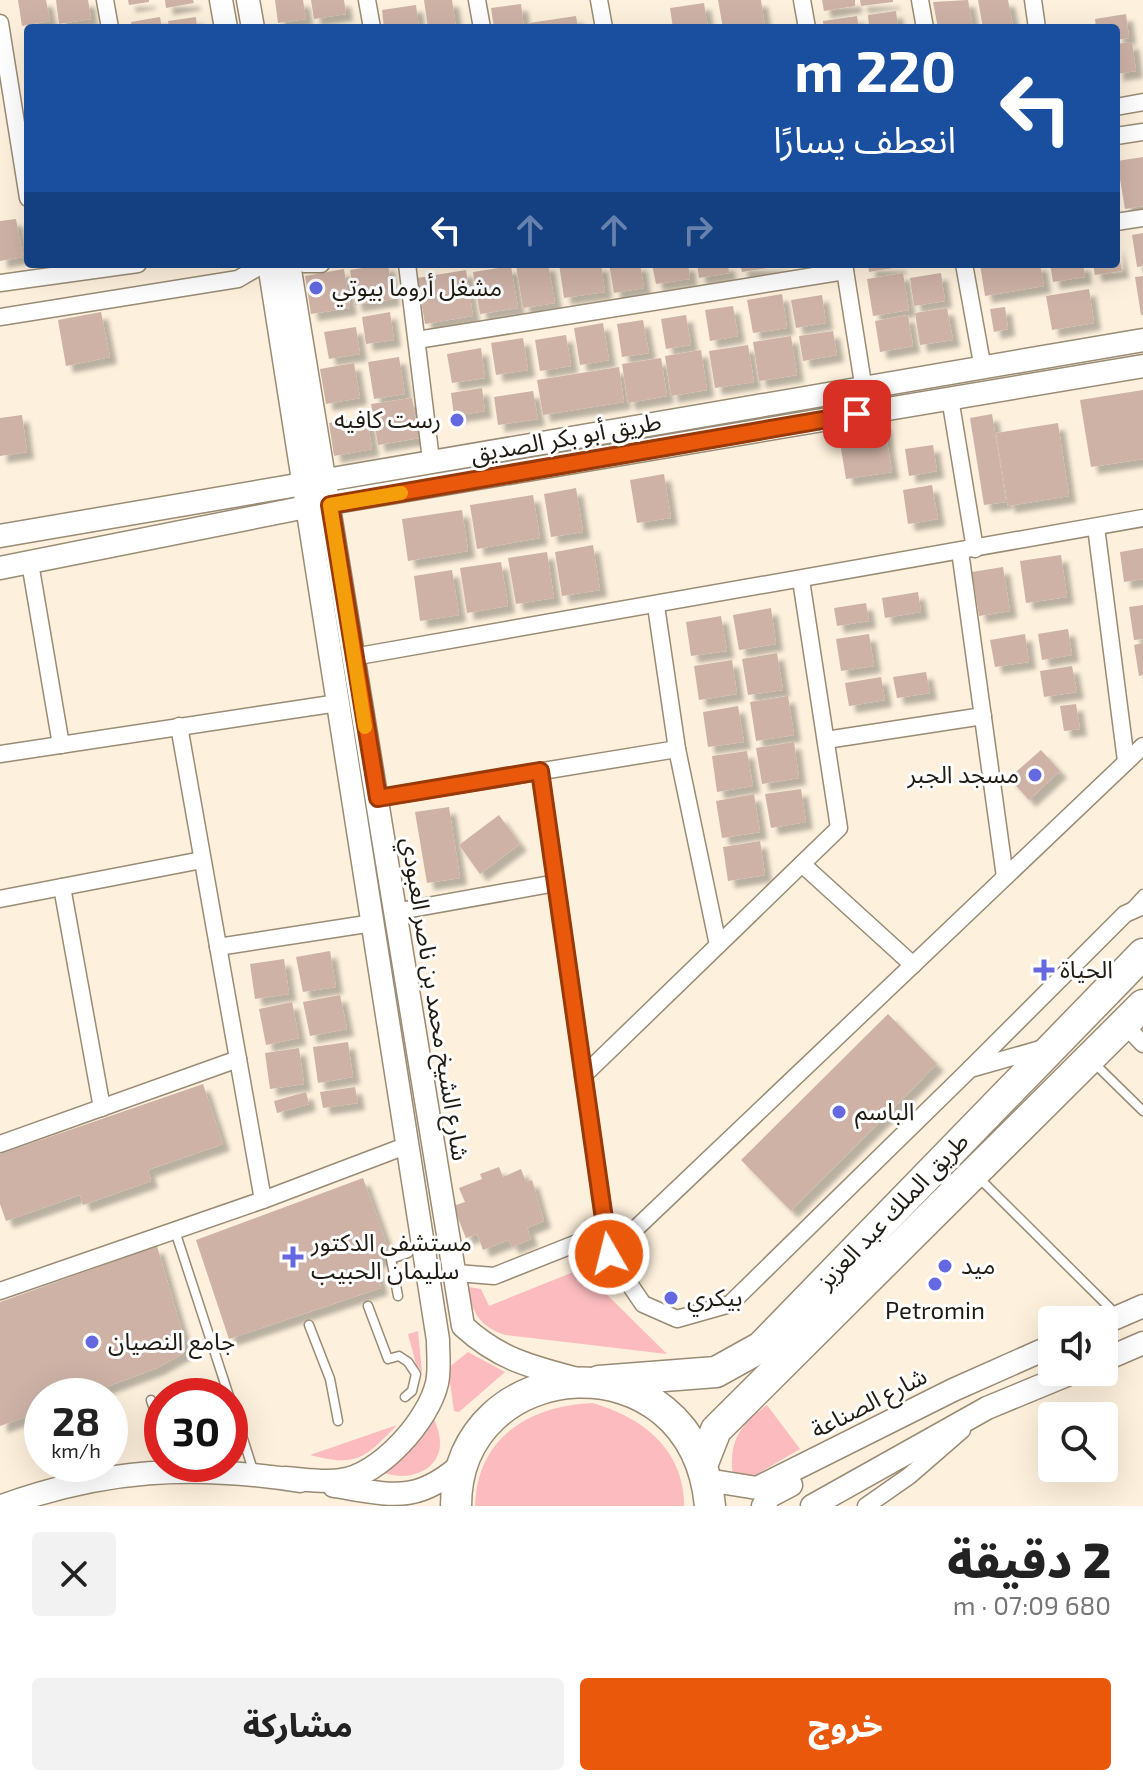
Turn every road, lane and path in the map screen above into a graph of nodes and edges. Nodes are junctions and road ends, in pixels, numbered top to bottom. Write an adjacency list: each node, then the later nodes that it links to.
1 (105, 0): 11 (street)
2 (221, 0): 12 (street)
3 (248, 0): 13 (street)
4 (367, 0): 14 (street)
5 (477, 0): 15 (street)
6 (599, 0): 16 (street)
7 (802, 0): 17 (street)
8 (920, 0): 18 (street)
9 (1033, 0): 19 (street)
10 (0, 23): 24 (street)
11 (109, 24)
12 (225, 24)
13 (252, 24)
14 (371, 24)
15 (481, 24)
16 (603, 24)
17 (806, 24)
18 (924, 24)
19 (1036, 24)
20 (1143, 102): 21 (street)
21 (1120, 106)
22 (1143, 132): 23 (street)
23 (1120, 135)
24 (24, 173)
25 (1143, 218): 26 (street)
26 (1120, 221)
27 (82, 268): 34 (street)
28 (259, 268): 36 (street)
29 (267, 268): 45 (street, شارع الشيخ محمد بن ناصر العبودي)
30 (290, 268): 44 (street, شارع الشيخ محمد بن ناصر العبودي)
31 (408, 268): 37 (street)
32 (844, 268): 37 (street); 41 (street)
33 (965, 268): 40 (street)
34 (40, 271): 35 (street)
35 (0, 283)
36 (0, 317)
37 (417, 340): 43 (street)
38 (1143, 340): 40 (street, طريق أبو بكر الصديق)
39 (1143, 366): 42 (street, طريق أبو بكر الصديق)
40 (983, 369): 41 (street, طريق أبو بكر الصديق)
41 (864, 390): 43 (street, طريق أبو بكر الصديق)
42 (950, 398): 46 (street, طريق أبو بكر الصديق); 50 (street)
43 (431, 460): 44 (street, طريق أبو بكر الصديق)
44 (326, 480): 45 (street, طريق أبو بكر الصديق); 46 (street, شارع الشيخ محمد بن ناصر العبودي)
45 (304, 496): 46 (street, طريق أبو بكر الصديق); 49 (street, طريق أبو بكر الصديق); 51 (street, طريق أبو بكر الصديق); 56 (street, شارع الشيخ محمد بن ناصر العبودي)
46 (330, 505): 55 (street, شارع الشيخ محمد بن ناصر العبودي)
47 (1143, 518): 48 (street)
48 (1096, 527): 50 (street); 64 (street)
49 (0, 536)
50 (967, 550): 53 (street); 57 (street)
51 (30, 563): 52 (street, طريق أبو بكر الصديق); 60 (street)
52 (0, 568)
53 (801, 580): 54 (street); 59 (street)
54 (656, 606): 55 (street); 62 (street)
55 (353, 657): 66 (street, شارع الشيخ محمد بن ناصر العبودي)
56 (338, 703): 58 (street); 77 (street, شارع الشيخ محمد بن ناصر العبودي)
57 (983, 716): 59 (street); 69 (street)
58 (179, 726): 60 (street); 67 (street)
59 (826, 740): 68 (street)
60 (61, 745): 63 (street)
61 (1143, 746): 64 (street)
62 (677, 749): 65 (street); 78 (street)
63 (0, 754)
64 (1126, 761): 69 (street)
65 (540, 771): 66 (street); 70 (street)
66 (378, 798): 75 (street, شارع الشيخ محمد بن ناصر العبودي)
67 (202, 860): 71 (street); 79 (street)
68 (802, 864): 78 (street); 81 (street)
69 (1005, 877): 81 (street)
70 (556, 883): 75 (street); 87 (street)
71 (62, 887): 73 (street); 88 (street)
72 (1143, 894): 76 (lane)
73 (0, 899)
74 (1143, 906): 76 (street)
75 (394, 912): 98 (street, شارع الشيخ محمد بن ناصر العبودي)
76 (1125, 914): 86 (street)
77 (373, 923): 79 (street); 91 (street, شارع الشيخ محمد بن ناصر العبودي)
78 (718, 945): 87 (street)
79 (218, 947): 85 (street)
80 (1143, 954): 83 (highway, طريق الملك عبد العزيز)
81 (913, 965): 97 (street)
82 (1137, 1024): 84 (highway, طريق الملك عبد العزيز)
83 (1057, 1043): 86 (street); 107 (highway, طريق الملك عبد العزيز)
84 (1090, 1058): 89 (lane); 92 (highway, طريق الملك عبد العزيز)
85 (238, 1059): 88 (street); 93 (street)
86 (970, 1069): 97 (street)
87 (583, 1076): 95 (street)
88 (102, 1108): 90 (street)
89 (1143, 1111)
90 (0, 1144)
91 (408, 1145): 93 (street); 124 (street, شارع الشيخ محمد بن ناصر العبودي)
92 (974, 1173): 102 (lane); 114 (highway, طريق الملك عبد العزيز)
93 (263, 1200): 94 (street)
94 (175, 1231): 99 (street); 110 (lane)
95 (605, 1232): 97 (street); 98 (street)
96 (408, 1253): 100 (lane)
97 (609, 1254)
98 (450, 1260): 111 (street, شارع الشيخ محمد بن ناصر العبودي)
99 (0, 1291)
100 (398, 1296)
101 (368, 1306): 113 (lane)
102 (1099, 1306)
103 (1143, 1306): 104 (street)
104 (1118, 1317)
105 (309, 1325): 116 (lane)
106 (1143, 1343): 109 (street)
107 (761, 1347): 111 (highway, طريق الملك عبد العزيز); 114 (highway)
108 (1038, 1352): 117 (street, شارع الصناعة)
109 (1118, 1354)
110 (224, 1378)
111 (590, 1381): 120 (highway, طريق الملك عبد العزيز); 125 (highway)
112 (1040, 1386): 115 (street)
113 (405, 1397)
114 (749, 1397): 125 (highway, طريق الملك عبد العزيز)
115 (987, 1408): 119 (street); 133 (street)
116 (338, 1421)
117 (858, 1439): 125 (street, شارع الصناعة); 130 (street)
118 (248, 1452): 123 (lane)
119 (898, 1458): 131 (street); 132 (street)
120 (465, 1461): 126 (street); 129 (highway, طريق الملك عبد العزيز)
121 (144, 1471): 127 (street)
122 (248, 1473): 123 (street)
123 (255, 1473): 124 (street)
124 (285, 1478): 126 (street)
125 (707, 1483)
126 (386, 1496): 128 (street)
127 (2, 1506)
128 (418, 1506)
129 (456, 1506)
130 (763, 1506)
131 (800, 1506)
132 (812, 1506)
133 (866, 1506)

